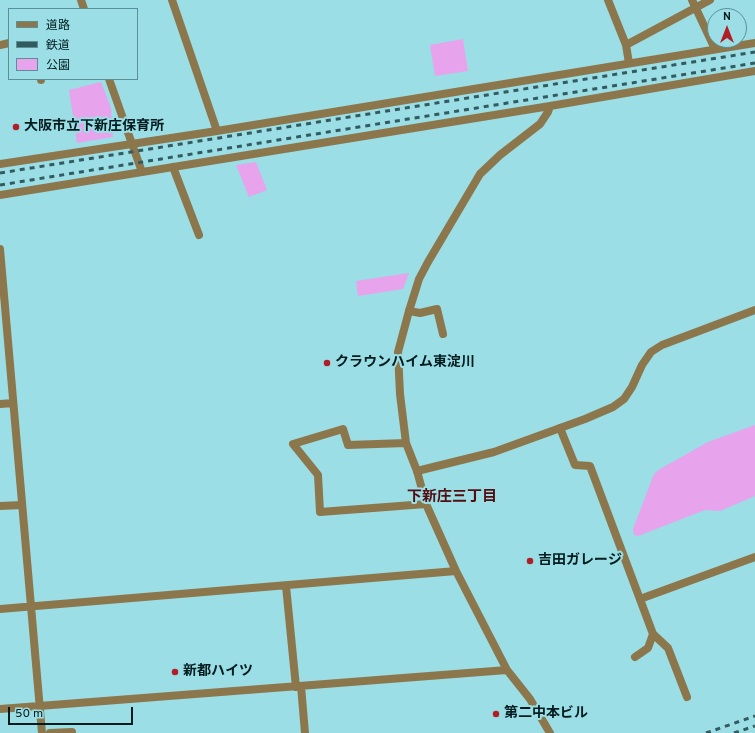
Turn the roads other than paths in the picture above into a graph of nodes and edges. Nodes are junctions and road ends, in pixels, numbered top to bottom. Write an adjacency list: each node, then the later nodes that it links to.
1 (172, 0): 12 (street)
2 (608, 0): 6 (street)
3 (710, 0): 4 (street)
4 (694, 4): 6 (street); 7 (street)
5 (755, 43): 7 (street)
6 (626, 45): 8 (street)
7 (715, 49): 8 (street)
8 (629, 63): 12 (street)
9 (755, 71): 11 (street)
10 (109, 80): 13 (street)
11 (550, 106): 15 (street); 22 (street)
12 (217, 131): 13 (street)
13 (132, 144): 14 (street); 16 (street)
14 (0, 164)
15 (173, 167): 16 (street); 18 (street)
16 (142, 172): 17 (street)
17 (0, 195)
18 (199, 235)
19 (0, 249): 20 (street)
20 (2, 303): 24 (street)
21 (755, 310): 26 (street)
22 (409, 311): 23 (street); 27 (street)
23 (444, 334)
24 (12, 403): 25 (street); 29 (street)
25 (0, 404)
26 (560, 428): 28 (street); 35 (street)
27 (406, 443): 28 (street); 30 (street)
28 (417, 471): 30 (street)
29 (22, 504): 31 (street); 36 (street)
30 (426, 504): 33 (street)
31 (0, 506)
32 (755, 557): 35 (street)
33 (456, 571): 34 (street); 40 (street)
34 (286, 586): 36 (street); 41 (street)
35 (640, 599): 38 (street)
36 (31, 607): 37 (street); 43 (street)
37 (0, 610)
38 (654, 634): 39 (street); 42 (street)
39 (635, 657)
40 (507, 670): 41 (street); 49 (street)
41 (298, 687): 43 (street); 48 (street)
42 (687, 697)
43 (40, 706): 44 (street); 46 (street)
44 (0, 709)
45 (72, 732): 47 (street)
46 (42, 733)
47 (50, 733)
48 (305, 733)
49 (550, 733)

